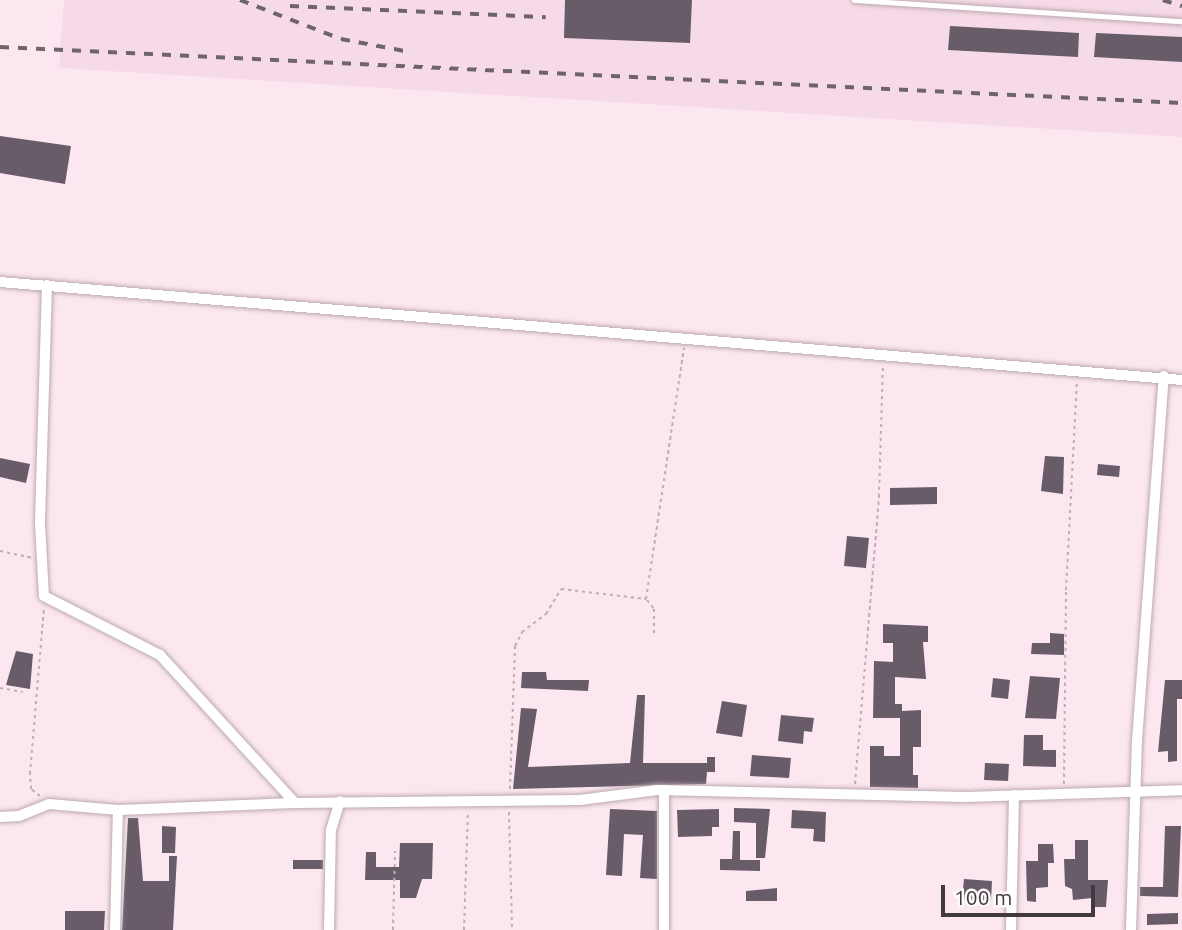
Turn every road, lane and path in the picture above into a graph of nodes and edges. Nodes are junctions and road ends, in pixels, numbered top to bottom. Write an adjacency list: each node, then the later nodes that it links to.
1 (854, 0): 2 (lane)
2 (1182, 21)
3 (0, 282): 4 (street)
4 (47, 285): 5 (street); 11 (street)
5 (686, 341): 6 (street); 13 (path)
6 (884, 357): 7 (street); 21 (path)
7 (1077, 368): 8 (street); 19 (path)
8 (1164, 376): 9 (street); 20 (street)
9 (1182, 380)
10 (0, 551): 11 (path)
11 (42, 560): 12 (street)
12 (44, 596): 26 (street); 27 (path)
13 (646, 599): 14 (path); 23 (path)
14 (654, 633)
15 (0, 688): 16 (path)
16 (23, 692)
17 (664, 790): 21 (street); 23 (street); 36 (street)
18 (1182, 790): 20 (street)
19 (1065, 792): 20 (street); 22 (street)
20 (1134, 792): 38 (street)
21 (854, 795): 22 (street)
22 (1014, 795): 37 (street)
23 (510, 799): 25 (street); 35 (path)
24 (340, 801): 25 (street); 26 (street); 32 (street)
25 (473, 802): 34 (path)
26 (295, 803): 28 (street)
27 (49, 804): 28 (street); 29 (street)
28 (118, 810): 31 (street)
29 (0, 817)
30 (395, 851): 33 (path)
31 (115, 930)
32 (329, 930)
33 (393, 930)
34 (464, 930)
35 (512, 930)
36 (664, 930)
37 (1011, 930)
38 (1131, 930)

